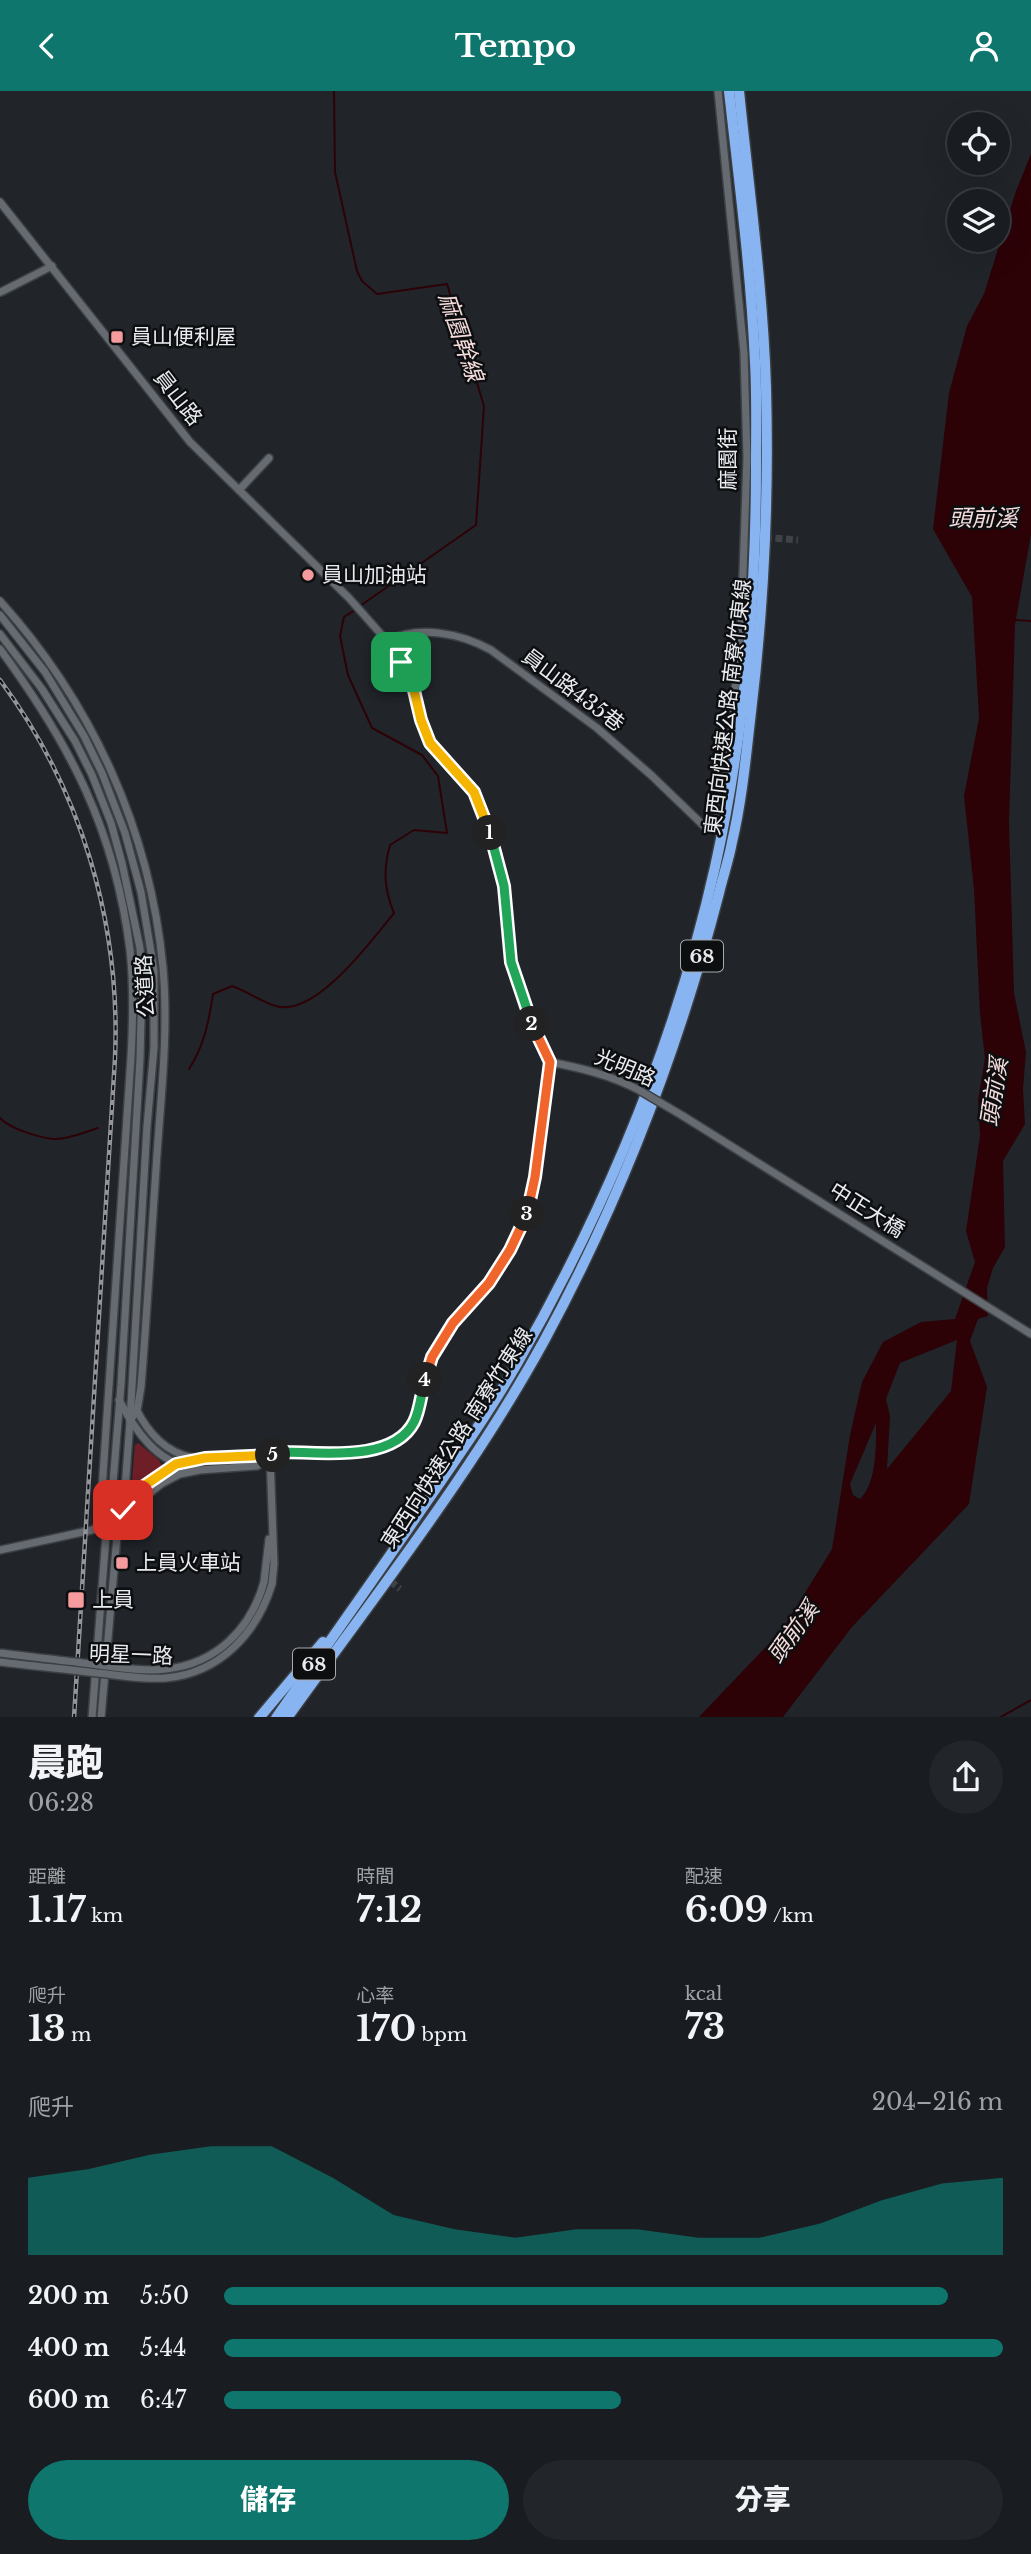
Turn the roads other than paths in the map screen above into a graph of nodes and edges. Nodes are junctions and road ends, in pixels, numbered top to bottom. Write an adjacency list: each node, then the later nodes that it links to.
1 (718, 91): 14 (street, 麻園街)
2 (729, 91): 35 (highway, 東西向快速公路 南寮竹東線 / 68)
3 (739, 91): 42 (highway, 東西向快速公路 南寮竹東線 / 68)
4 (0, 202): 5 (street, 員山路)
5 (52, 266): 6 (street); 8 (street, 員山路)
6 (1, 292)
7 (269, 458): 8 (street)
8 (239, 490): 12 (street, 員山路)
9 (0, 601): 15 (street, 公道路)
10 (0, 615): 16 (street, 公道路)
11 (0, 634): 24 (street, 公道路)
12 (387, 641): 14 (street, 員山路435巷); 17 (street)
13 (0, 649): 22 (street, 公道路)
14 (714, 826)
15 (160, 941): 16 (street); 20 (street, 公道路)
16 (150, 942): 19 (street, 公道路)
17 (550, 1062): 18 (street, 光明路, bridge); 27 (street)
18 (684, 1116): 21 (street, 中正大橋)
19 (136, 1324): 20 (street); 23 (street, 公道路)
20 (146, 1325): 25 (street, 公道路)
21 (1031, 1334)
22 (110, 1384): 24 (street); 32 (street, 公道路)
23 (131, 1386): 25 (street, 公道路); 26 (street, 公道路)
24 (119, 1401): 26 (street); 32 (street, 公道路)
25 (137, 1411): 26 (street); 28 (street, 公道路)
26 (130, 1420): 29 (street); 31 (street, 公道路)
27 (270, 1456): 28 (street); 30 (street); 34 (street, 明星一路)
28 (205, 1458): 29 (street)
29 (176, 1464): 30 (street); 31 (street)
30 (200, 1469): 31 (street)
31 (123, 1509): 32 (street); 32 (street); 39 (street, 公道路)
32 (107, 1523): 33 (street); 38 (street)
33 (0, 1550)
34 (268, 1583): 36 (street, 明星一路, bridge); 37 (street, 明星一路, bridge)
35 (351, 1610): 40 (highway); 41 (highway, 東西向快速公路 南寮竹東線 / 68)
36 (0, 1653)
37 (0, 1663)
38 (92, 1717)
39 (102, 1717)
40 (258, 1717)
41 (276, 1717)
42 (287, 1717)

